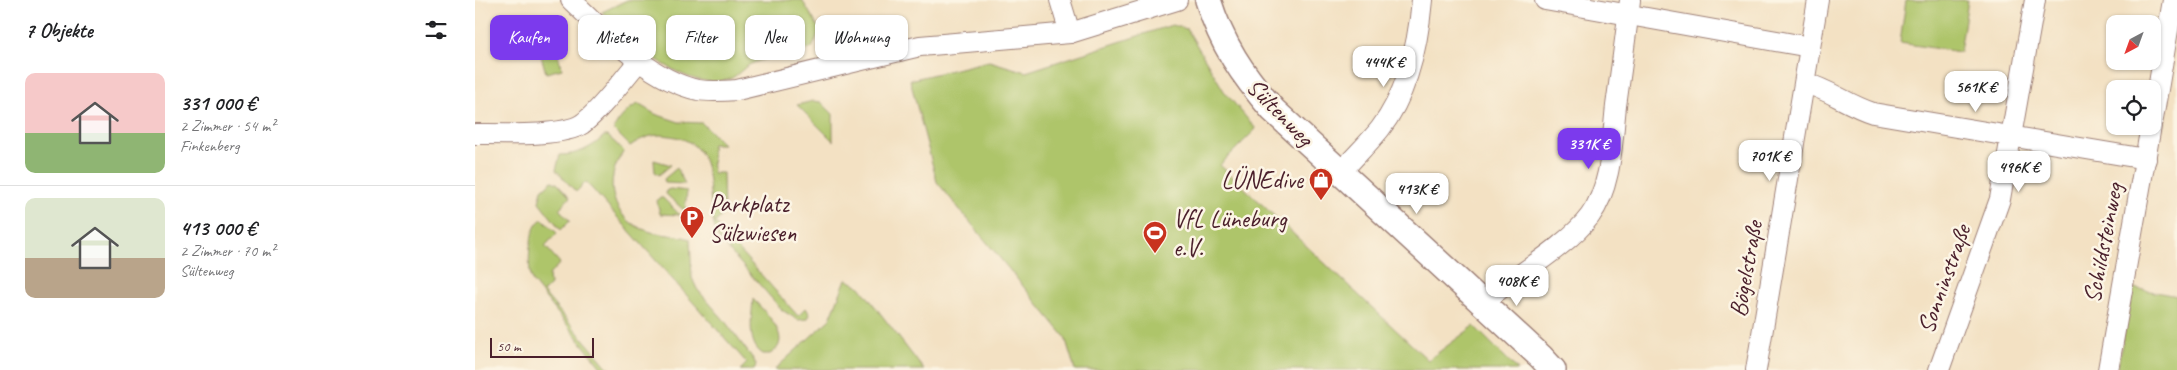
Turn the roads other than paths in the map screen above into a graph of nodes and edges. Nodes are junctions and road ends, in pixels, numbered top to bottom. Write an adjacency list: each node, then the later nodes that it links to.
1 (571, 0): 13 (street)
2 (1060, 0): 11 (street)
3 (1177, 0): 11 (street)
4 (1208, 0): 20 (main road, Sültenweg)
5 (1422, 0): 20 (street)
6 (1545, 0): 10 (street)
7 (1818, 0): 12 (street, Bögelstraße)
8 (2035, 0): 18 (street, Sonninstraße)
9 (2173, 0): 14 (street)
10 (1629, 8): 12 (street); 21 (street)
11 (1070, 33): 13 (street)
12 (1810, 47): 15 (street, Bögelstraße)
13 (639, 61): 16 (street)
14 (2160, 80)
15 (1805, 83): 18 (street); 23 (street, Bögelstraße)
16 (475, 134)
17 (2150, 135): 19 (street, Schildsteinweg)
18 (2011, 137): 19 (street); 24 (street, Sonninstraße)
19 (2146, 159): 25 (street, Schildsteinweg)
20 (1341, 172): 21 (main road, Sültenweg)
21 (1484, 304): 22 (main road, Sültenweg)
22 (1553, 370)
23 (1756, 370)
24 (1939, 370)
25 (2108, 370)

